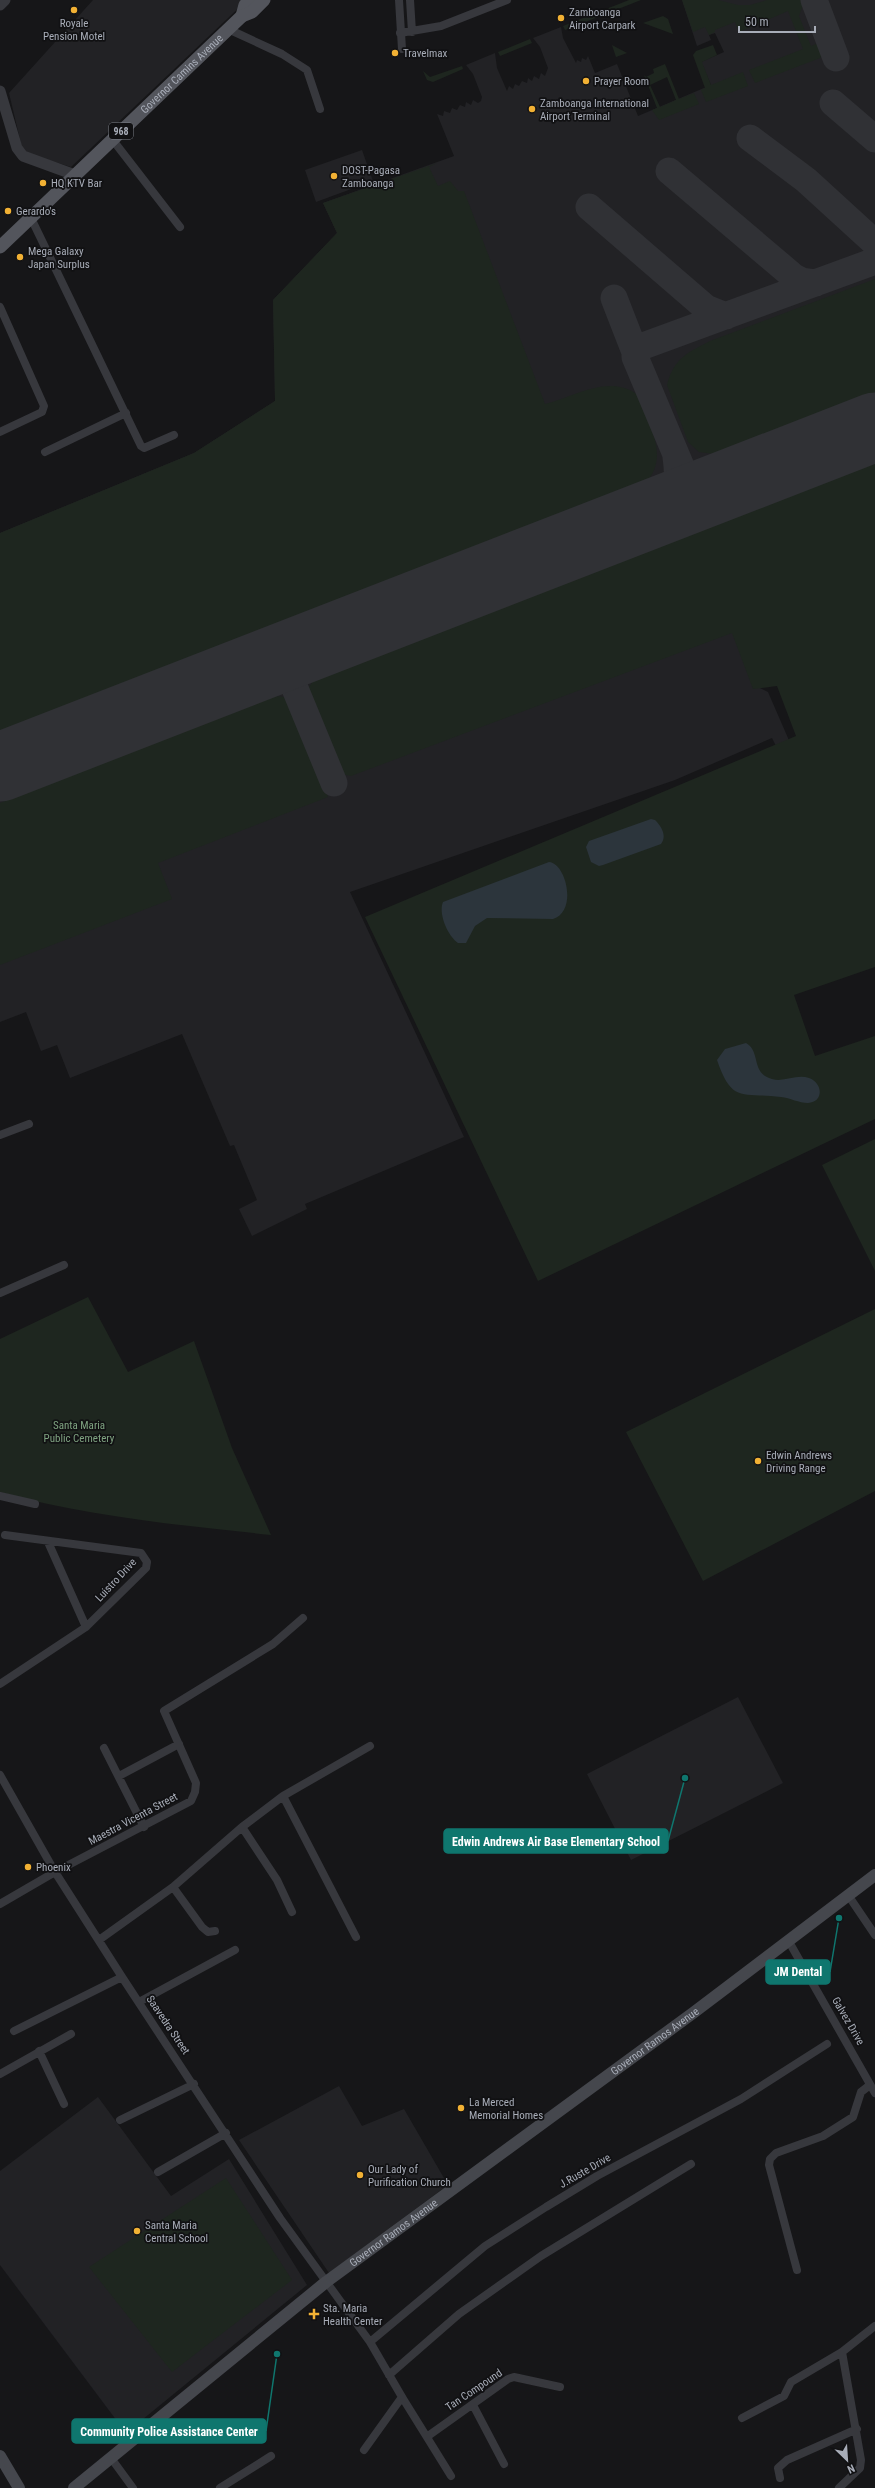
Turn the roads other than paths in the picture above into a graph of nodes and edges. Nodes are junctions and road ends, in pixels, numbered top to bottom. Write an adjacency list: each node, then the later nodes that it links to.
1 (5, 0): 7 (street)
2 (250, 0): 8 (main road, Governor Camins Avenue / 968)
3 (264, 0): 8 (main road, Governor Camins Avenue / 968)
4 (399, 0): 11 (street)
5 (410, 0): 10 (street)
6 (508, 0): 10 (street)
7 (0, 5)
8 (242, 16): 9 (main road, Governor Camins Avenue / 968)
9 (228, 29): 14 (street); 15 (main road, Governor Camins Avenue / 968)
10 (412, 32): 11 (street)
11 (400, 33): 12 (street)
12 (402, 49)
13 (0, 91): 16 (street)
14 (320, 109)
15 (112, 139): 16 (main road, Governor Camins Avenue / 968); 18 (street)
16 (75, 175): 17 (main road, Governor Camins Avenue / 968)
17 (31, 218): 19 (main road, Governor Camins Avenue / 968); 21 (street)
18 (180, 227)
19 (0, 247)
20 (0, 307): 22 (street)
21 (126, 413): 23 (street); 24 (street)
22 (0, 432)
23 (174, 435)
24 (45, 452)
25 (29, 1124): 26 (street)
26 (0, 1135)
27 (64, 1265): 28 (street)
28 (0, 1293)
29 (0, 1496): 30 (street)
30 (35, 1504)
31 (5, 1535): 32 (street, Luistro Drive)
32 (48, 1542): 34 (street); 34 (street, Luistro Drive)
33 (303, 1618): 36 (street, Maestra Vicenta Street)
34 (86, 1627): 35 (street, Luistro Drive)
35 (0, 1684)
36 (179, 1744): 40 (street); 42 (street, Maestra Vicenta Street)
37 (370, 1746): 41 (street)
38 (104, 1748): 40 (street)
39 (0, 1775): 44 (street, Saavedra Street)
40 (119, 1776): 42 (street)
41 (283, 1796): 43 (street); 52 (street)
42 (144, 1827): 44 (street, Maestra Vicenta Street)
43 (242, 1827): 46 (street); 49 (street)
44 (55, 1872): 48 (street, Maestra Vicenta Street); 53 (street, Saavedra Street)
45 (875, 1875): 47 (main road, Governor Ramos Avenue)
46 (173, 1887): 50 (street); 53 (street)
47 (848, 1895): 51 (street); 54 (main road, Governor Ramos Avenue)
48 (0, 1904)
49 (292, 1912)
50 (215, 1931)
51 (875, 1935)
52 (356, 1937)
53 (99, 1940): 56 (street, Saavedra Street)
54 (788, 1940): 64 (street, Galvez Drive); 72 (main road, Governor Ramos Avenue)
55 (235, 1950): 57 (street)
56 (122, 1978): 57 (street, Saavedra Street); 58 (street)
57 (139, 2002): 63 (street, Saavedra Street)
58 (14, 2031)
59 (71, 2034): 61 (street)
60 (827, 2044): 74 (street, J.Ruste Drive)
61 (39, 2051): 62 (street); 66 (street)
62 (0, 2074)
63 (194, 2084): 67 (street); 68 (street, Saavedra Street)
64 (870, 2085): 65 (street, Galvez Drive); 71 (street)
65 (875, 2093)
66 (64, 2104)
67 (120, 2120)
68 (226, 2133): 70 (street); 72 (street, Saavedra Street)
69 (691, 2164): 76 (street)
70 (158, 2172)
71 (797, 2270)
72 (326, 2282): 74 (street, Saavedra Street); 86 (main road, Governor Ramos Avenue)
73 (875, 2326): 75 (street)
74 (370, 2342): 76 (street, Saavedra Street)
75 (842, 2352): 80 (street); 81 (street)
76 (389, 2375): 78 (street, Saavedra Street)
77 (560, 2387): 79 (street, Tan Compound)
78 (402, 2397): 82 (street, Saavedra Street); 83 (street)
79 (472, 2405): 82 (street, Tan Compound); 87 (street)
80 (742, 2418)
81 (857, 2429): 89 (street); 94 (street)
82 (428, 2436): 88 (street, Saavedra Street)
83 (364, 2450)
84 (0, 2456): 90 (main road)
85 (271, 2456): 93 (street)
86 (111, 2458): 91 (main road, Governor Ramos Avenue); 92 (street)
87 (504, 2464)
88 (452, 2476)
89 (780, 2478)
90 (19, 2488)
91 (74, 2488)
92 (133, 2488)
93 (220, 2488)
94 (839, 2488)

